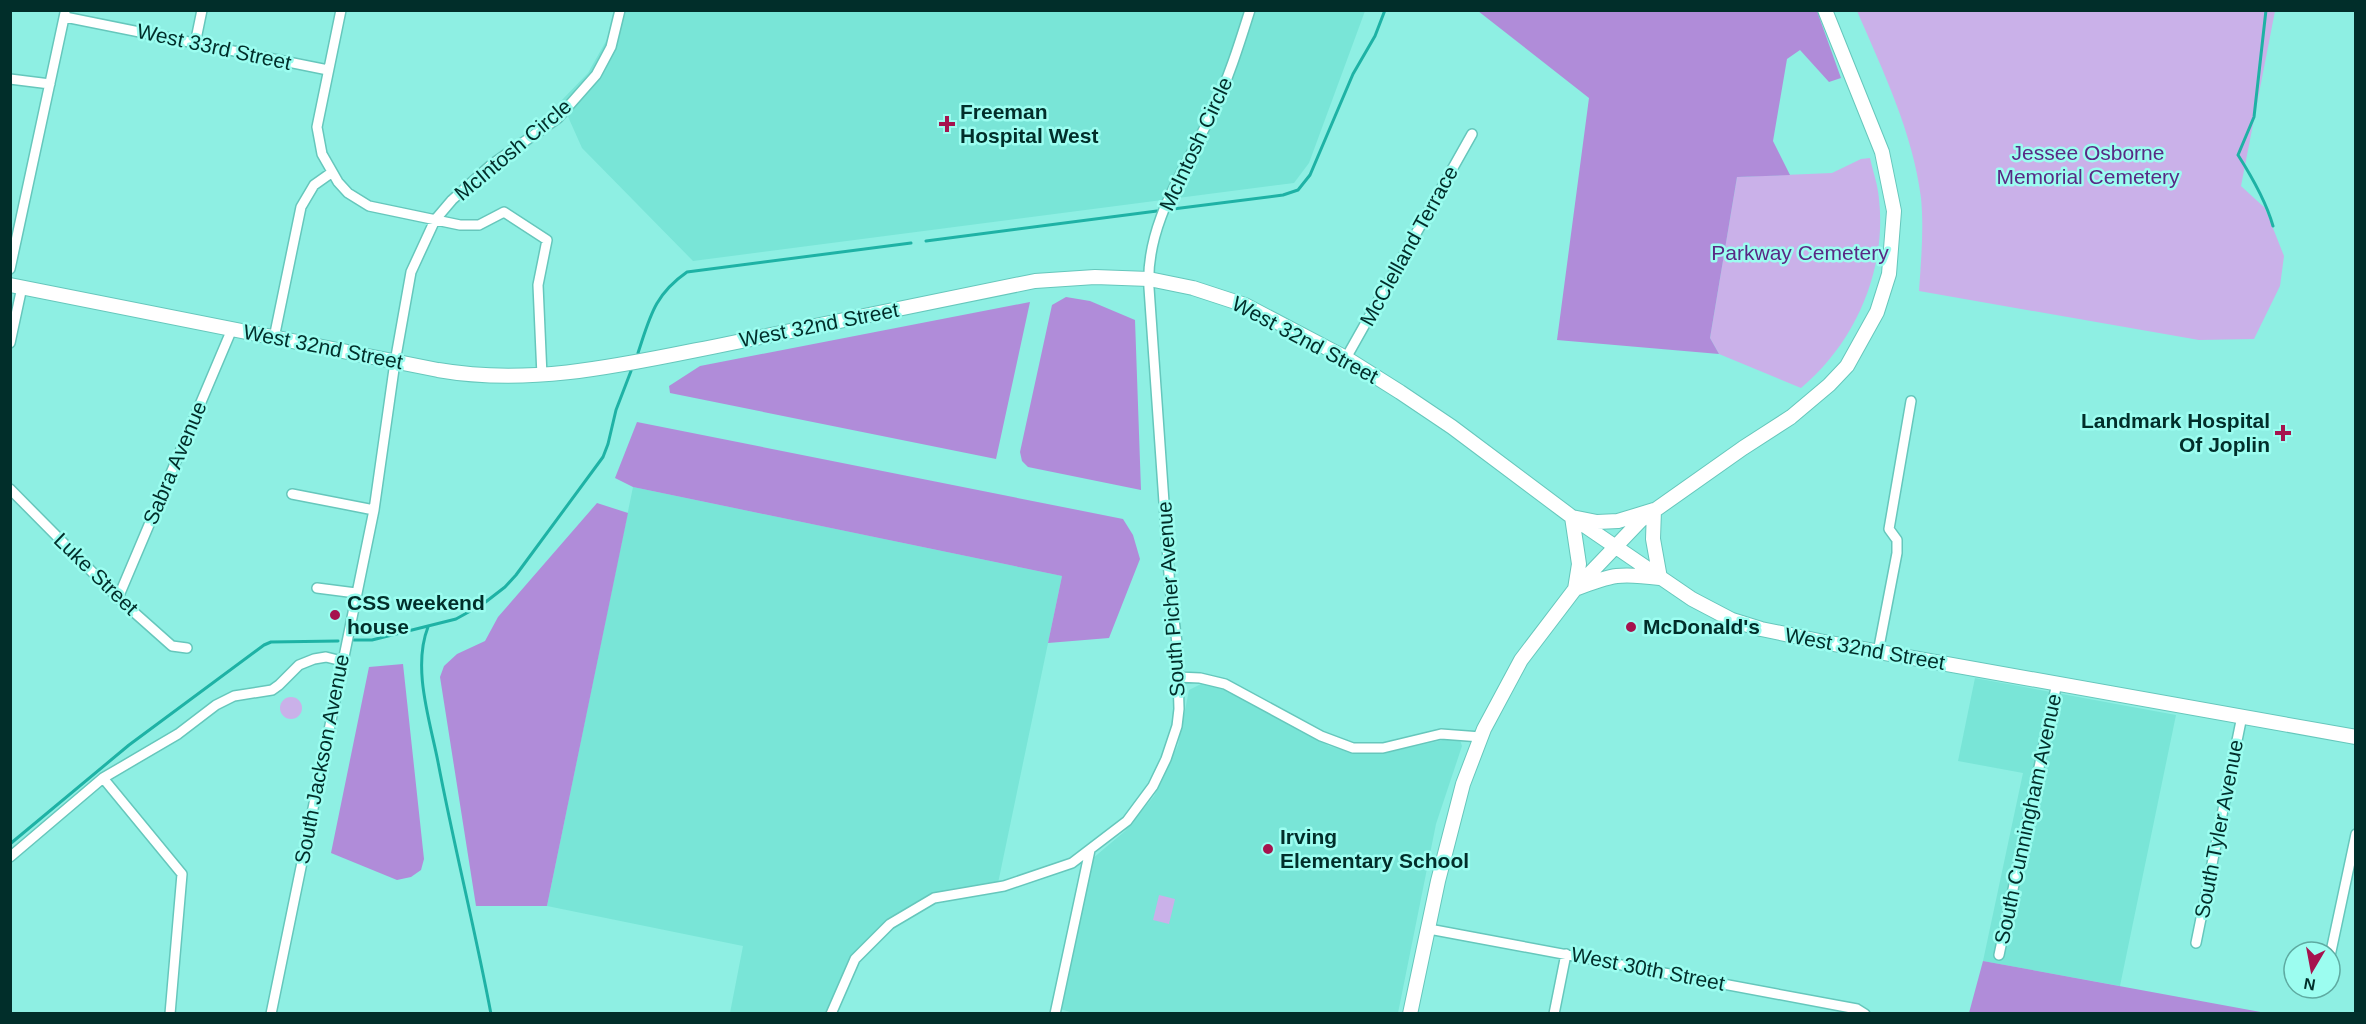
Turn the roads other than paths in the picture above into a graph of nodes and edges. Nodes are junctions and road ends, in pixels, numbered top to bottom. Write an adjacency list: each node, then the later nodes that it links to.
1 (202, 10): 7 (street)
2 (340, 10): 8 (street)
3 (620, 10): 13 (street, McIntosh Circle)
4 (1250, 10): 15 (street, McIntosh Circle)
5 (1825, 10): 27 (main road)
6 (65, 14): 7 (street, West 33rd Street); 10 (street)
7 (195, 44): 8 (street, West 33rd Street)
8 (327, 70): 12 (street)
9 (10, 79): 10 (street)
10 (50, 84): 14 (street)
11 (1472, 134): 20 (street, McClelland Terrace)
12 (331, 173): 13 (street); 18 (street)
13 (435, 220): 21 (street, McIntosh Circle); 22 (street)
14 (10, 269)
15 (1149, 279): 20 (main road, West 32nd Street); 22 (main road, West 32nd Street); 38 (street, South Picher Avenue)
16 (16, 286): 17 (main road, West 32nd Street); 19 (street)
17 (232, 329): 18 (main road, West 32nd Street); 34 (street, Sabra Avenue)
18 (274, 338): 21 (main road, West 32nd Street)
19 (10, 343)
20 (1346, 357): 28 (main road, West 32nd Street)
21 (395, 362): 22 (main road, West 32nd Street); 26 (street, South Jackson Avenue)
22 (542, 376)
23 (1911, 401): 36 (street)
24 (10, 489): 34 (street, Luke Street)
25 (292, 494): 26 (street)
26 (374, 510): 33 (street, South Jackson Avenue)
27 (1654, 510): 28 (main road); 29 (main road); 30 (main road)
28 (1572, 517): 29 (main road, West 32nd Street); 32 (main road)
29 (1616, 546): 30 (main road, West 32nd Street); 32 (main road)
30 (1660, 578): 32 (main road); 36 (main road, West 32nd Street)
31 (317, 588): 33 (street)
32 (1575, 589): 41 (main road)
33 (356, 593): 37 (street, South Jackson Avenue)
34 (118, 598): 35 (street, Luke Street)
35 (187, 648)
36 (1878, 652): 39 (main road, West 32nd Street)
37 (342, 661): 43 (street); 53 (street, South Jackson Avenue)
38 (1178, 677): 41 (street); 45 (street, South Picher Avenue)
39 (2057, 684): 40 (main road, West 32nd Street); 51 (street, South Cunningham Avenue)
40 (2242, 716): 42 (main road, West 32nd Street); 49 (street, South Tyler Avenue)
41 (1481, 737): 47 (main road)
42 (2355, 737)
43 (103, 778): 46 (street); 52 (street)
44 (2355, 834): 48 (street)
45 (1090, 850): 54 (street, South Picher Avenue); 55 (street)
46 (10, 857)
47 (1429, 929): 50 (street, West 30th Street); 56 (main road)
48 (2333, 940)
49 (2196, 943)
50 (1566, 954): 57 (street); 58 (street, West 30th Street)
51 (1999, 955)
52 (170, 1014)
53 (271, 1014)
54 (831, 1014)
55 (1055, 1014)
56 (1410, 1014)
57 (1554, 1014)
58 (1865, 1014)

